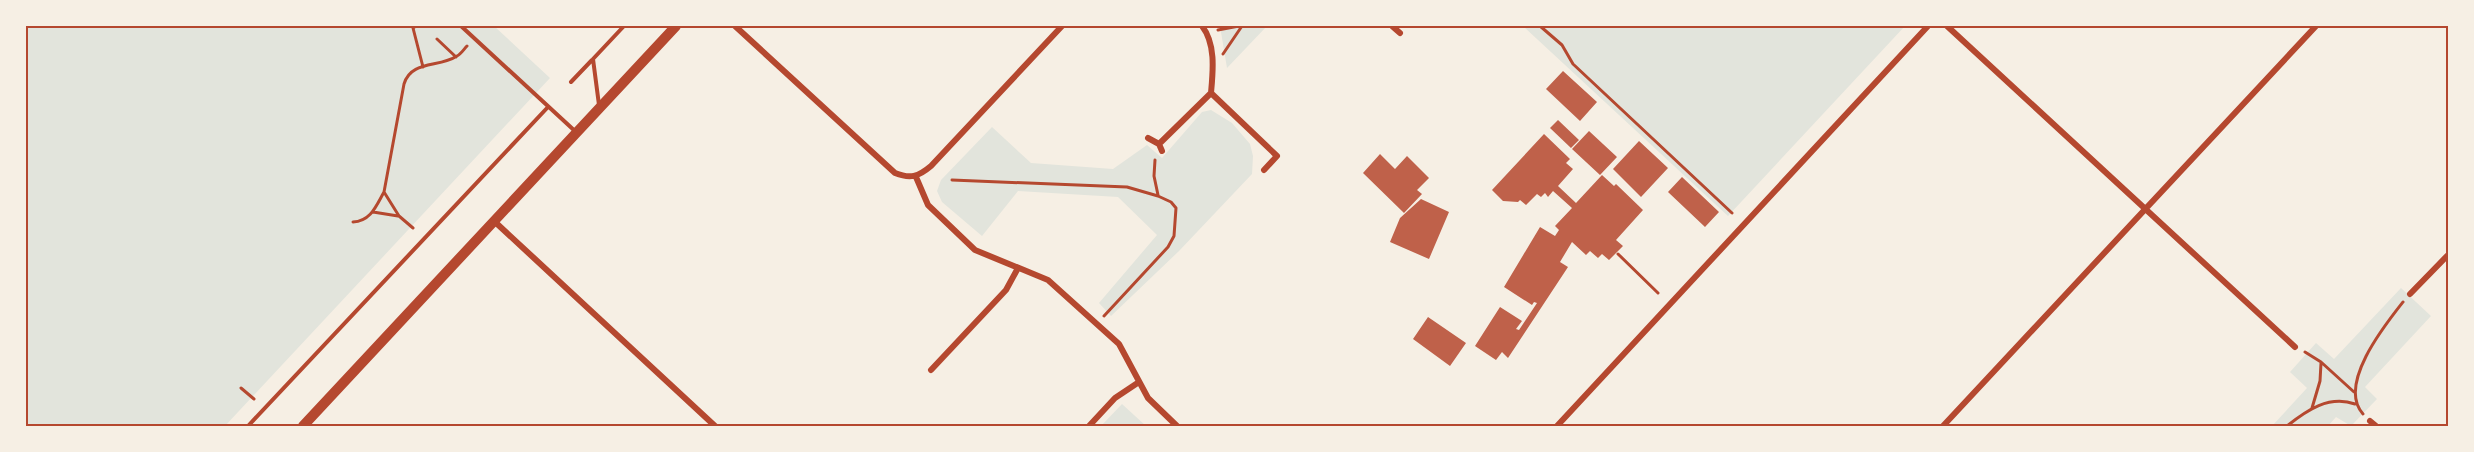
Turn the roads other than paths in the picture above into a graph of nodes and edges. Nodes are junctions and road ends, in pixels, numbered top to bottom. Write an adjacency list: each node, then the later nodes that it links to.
1 (461, 26): 15 (lane)
2 (624, 26): 12 (lane)
3 (676, 26): 16 (main road)
4 (735, 26): 20 (street)
5 (1062, 26): 20 (street)
6 (1202, 26): 14 (street)
7 (1392, 26): 11 (street)
8 (1928, 26): 35 (street)
9 (1947, 26): 21 (street)
10 (2316, 26): 21 (street)
11 (1400, 33)
12 (593, 59): 13 (lane); 16 (lane)
13 (571, 82)
14 (1211, 93): 18 (street); 19 (street)
15 (548, 107): 17 (lane); 30 (lane)
16 (599, 109): 17 (main road)
17 (577, 132): 22 (main road)
18 (1148, 138)
19 (1264, 170)
20 (916, 177): 24 (street)
21 (2145, 210): 26 (street); 36 (street)
22 (494, 221): 31 (main road); 32 (street)
23 (2448, 255): 25 (street)
24 (1018, 268): 27 (street); 28 (street)
25 (2410, 294)
26 (2295, 347)
27 (931, 370)
28 (1139, 382): 33 (street); 34 (street)
29 (2370, 421): 37 (street)
30 (248, 426)
31 (303, 426)
32 (715, 426)
33 (1089, 426)
34 (1177, 426)
35 (1557, 426)
36 (1943, 426)
37 (2376, 426)

